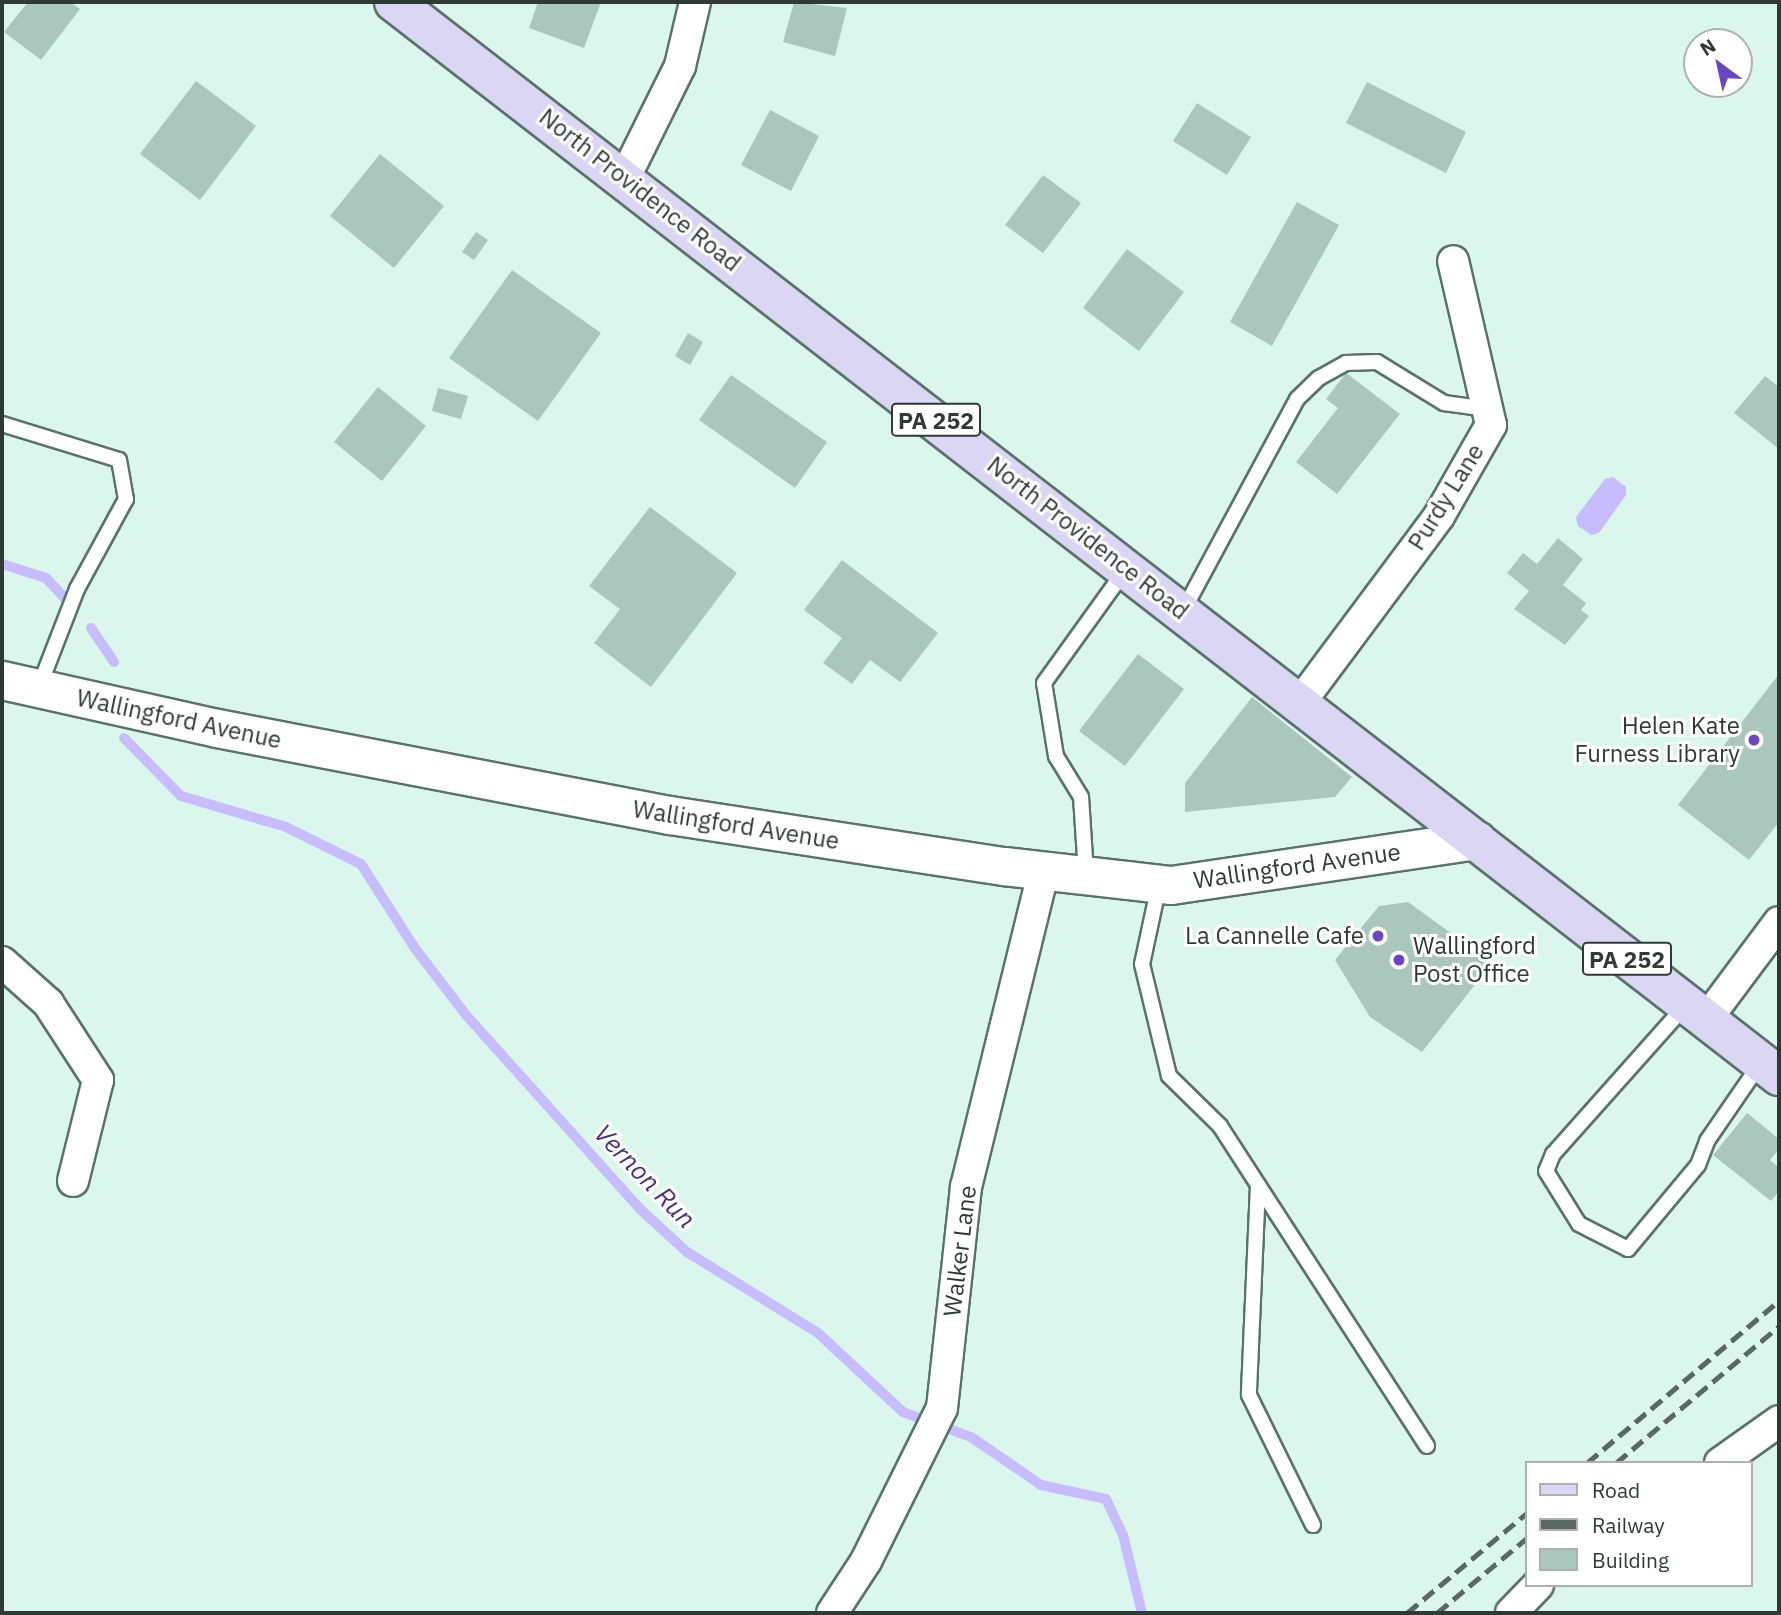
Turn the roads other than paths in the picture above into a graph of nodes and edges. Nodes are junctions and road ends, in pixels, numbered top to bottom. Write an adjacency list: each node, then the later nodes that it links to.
1 (394, 2): 3 (main road, North Providence Road / PA 252)
2 (695, 2): 3 (street)
3 (625, 177): 7 (main road, North Providence Road / PA 252)
4 (1453, 261): 5 (street, Purdy Lane)
5 (1488, 409): 8 (lane); 11 (street, Purdy Lane)
6 (2, 424): 10 (lane)
7 (1127, 568): 8 (main road, North Providence Road / PA 252); 14 (lane)
8 (1183, 611): 11 (main road, North Providence Road / PA 252)
9 (2, 680): 10 (street, Wallingford Avenue)
10 (39, 688): 13 (street, Wallingford Avenue)
11 (1299, 704): 12 (main road, North Providence Road / PA 252)
12 (1477, 839): 15 (street, Wallingford Avenue); 18 (main road, North Providence Road / PA 252)
13 (1044, 869): 14 (street, Wallingford Avenue); 27 (street, Walker Lane)
14 (1086, 874): 15 (street, Wallingford Avenue)
15 (1160, 884): 21 (lane)
16 (1779, 922): 18 (street)
17 (2, 962): 20 (street)
18 (1696, 1013): 19 (main road, North Providence Road / PA 252); 19 (lane)
19 (1770, 1070)
20 (73, 1181)
21 (1258, 1185): 23 (lane); 25 (lane)
22 (1779, 1421): 24 (street)
23 (1427, 1446)
24 (1723, 1461)
25 (1313, 1525)
26 (1536, 1587): 28 (street)
27 (832, 1613)
28 (1511, 1613)

